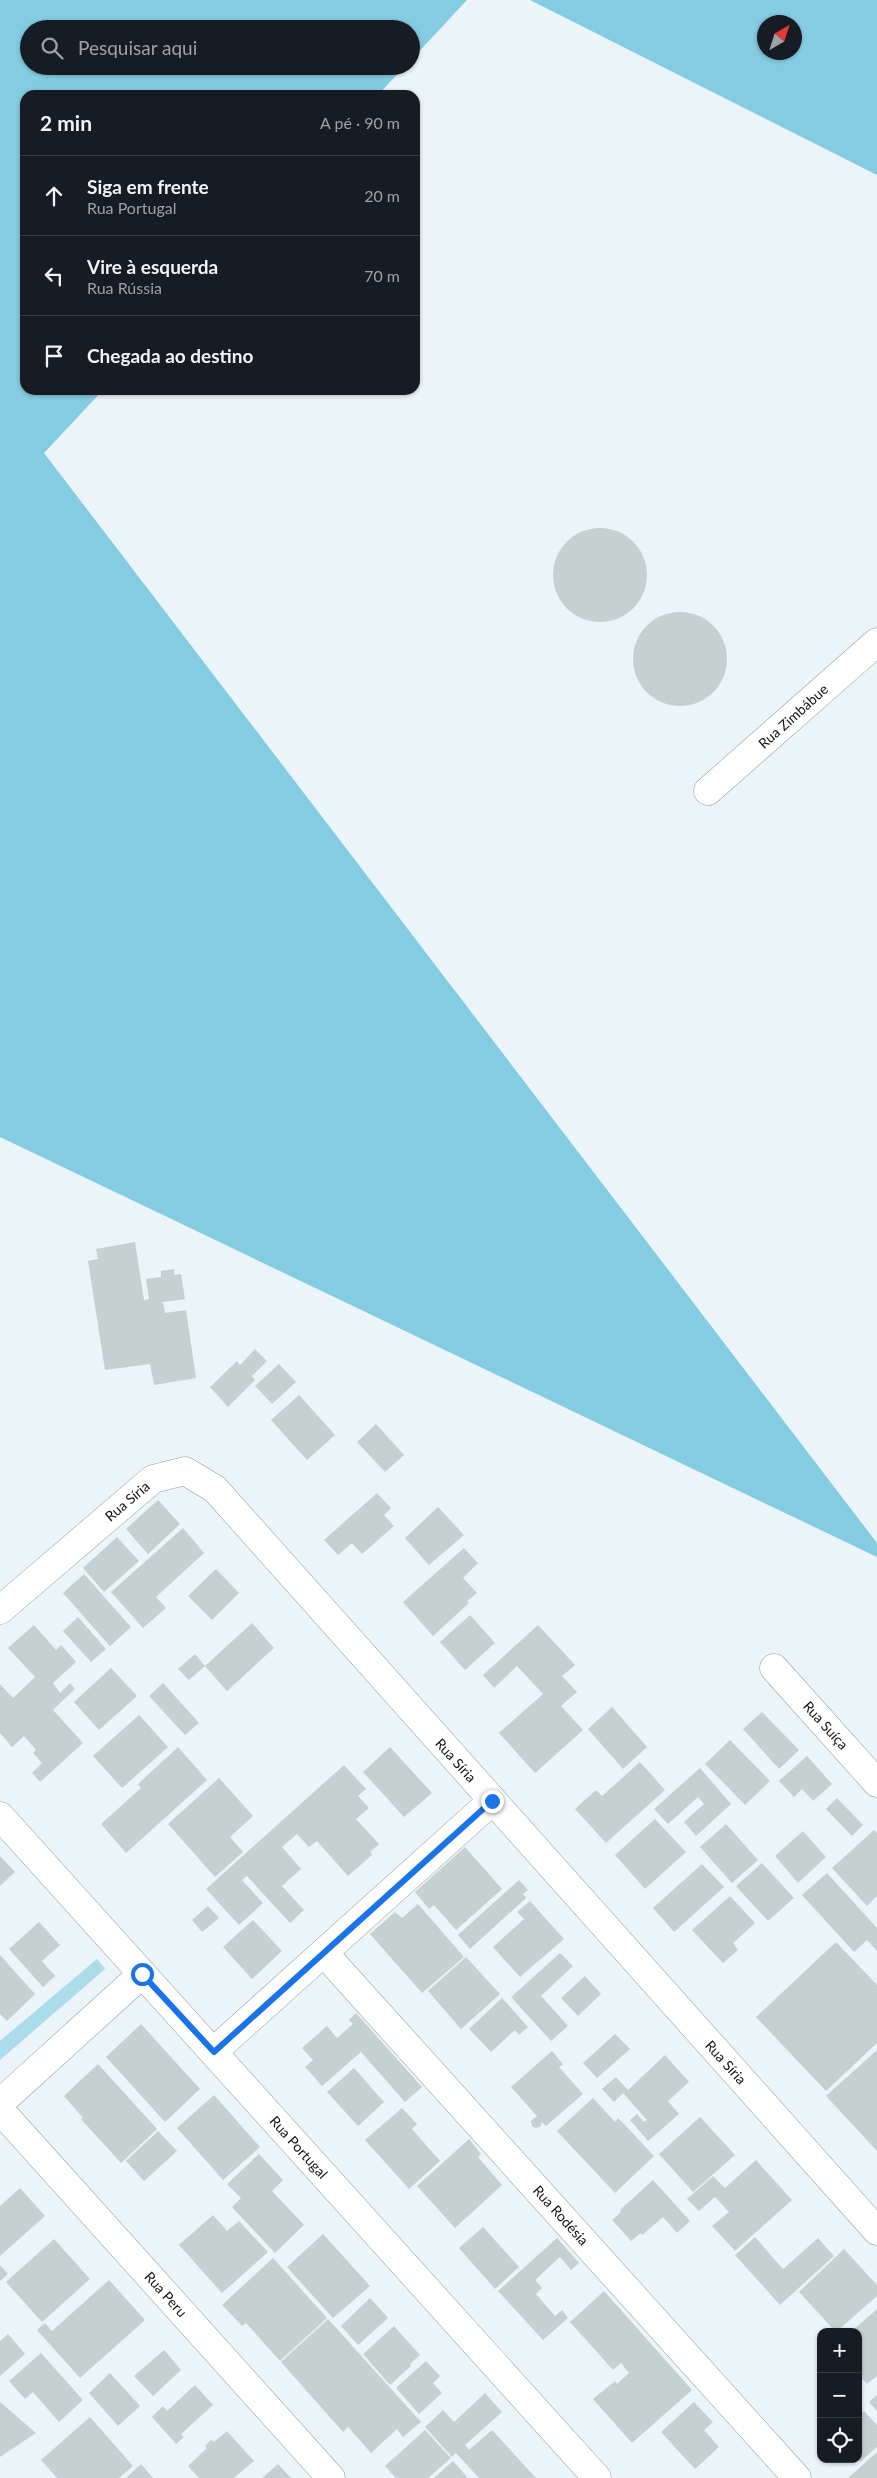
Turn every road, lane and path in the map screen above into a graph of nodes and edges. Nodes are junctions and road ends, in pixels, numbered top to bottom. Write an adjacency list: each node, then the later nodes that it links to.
1 (877, 642): 2 (street, Rua Zimbábue)
2 (708, 791)
3 (0, 1610): 6 (street, Rua Síria)
4 (774, 1668): 5 (street, Rua Suíça)
5 (877, 1783)
6 (492, 1801): 8 (street); 13 (street, Rua Síria)
7 (0, 1816): 9 (street, Rua Portugal)
8 (324, 1953): 10 (street); 16 (street, Rua Rodésia)
9 (142, 1974): 10 (street, Rua Portugal); 11 (street)
10 (214, 2052): 15 (street, Rua Portugal)
11 (0, 2103)
12 (0, 2110): 14 (street, Rua Peru)
13 (877, 2231)
14 (331, 2478)
15 (597, 2478)
16 (797, 2478)

